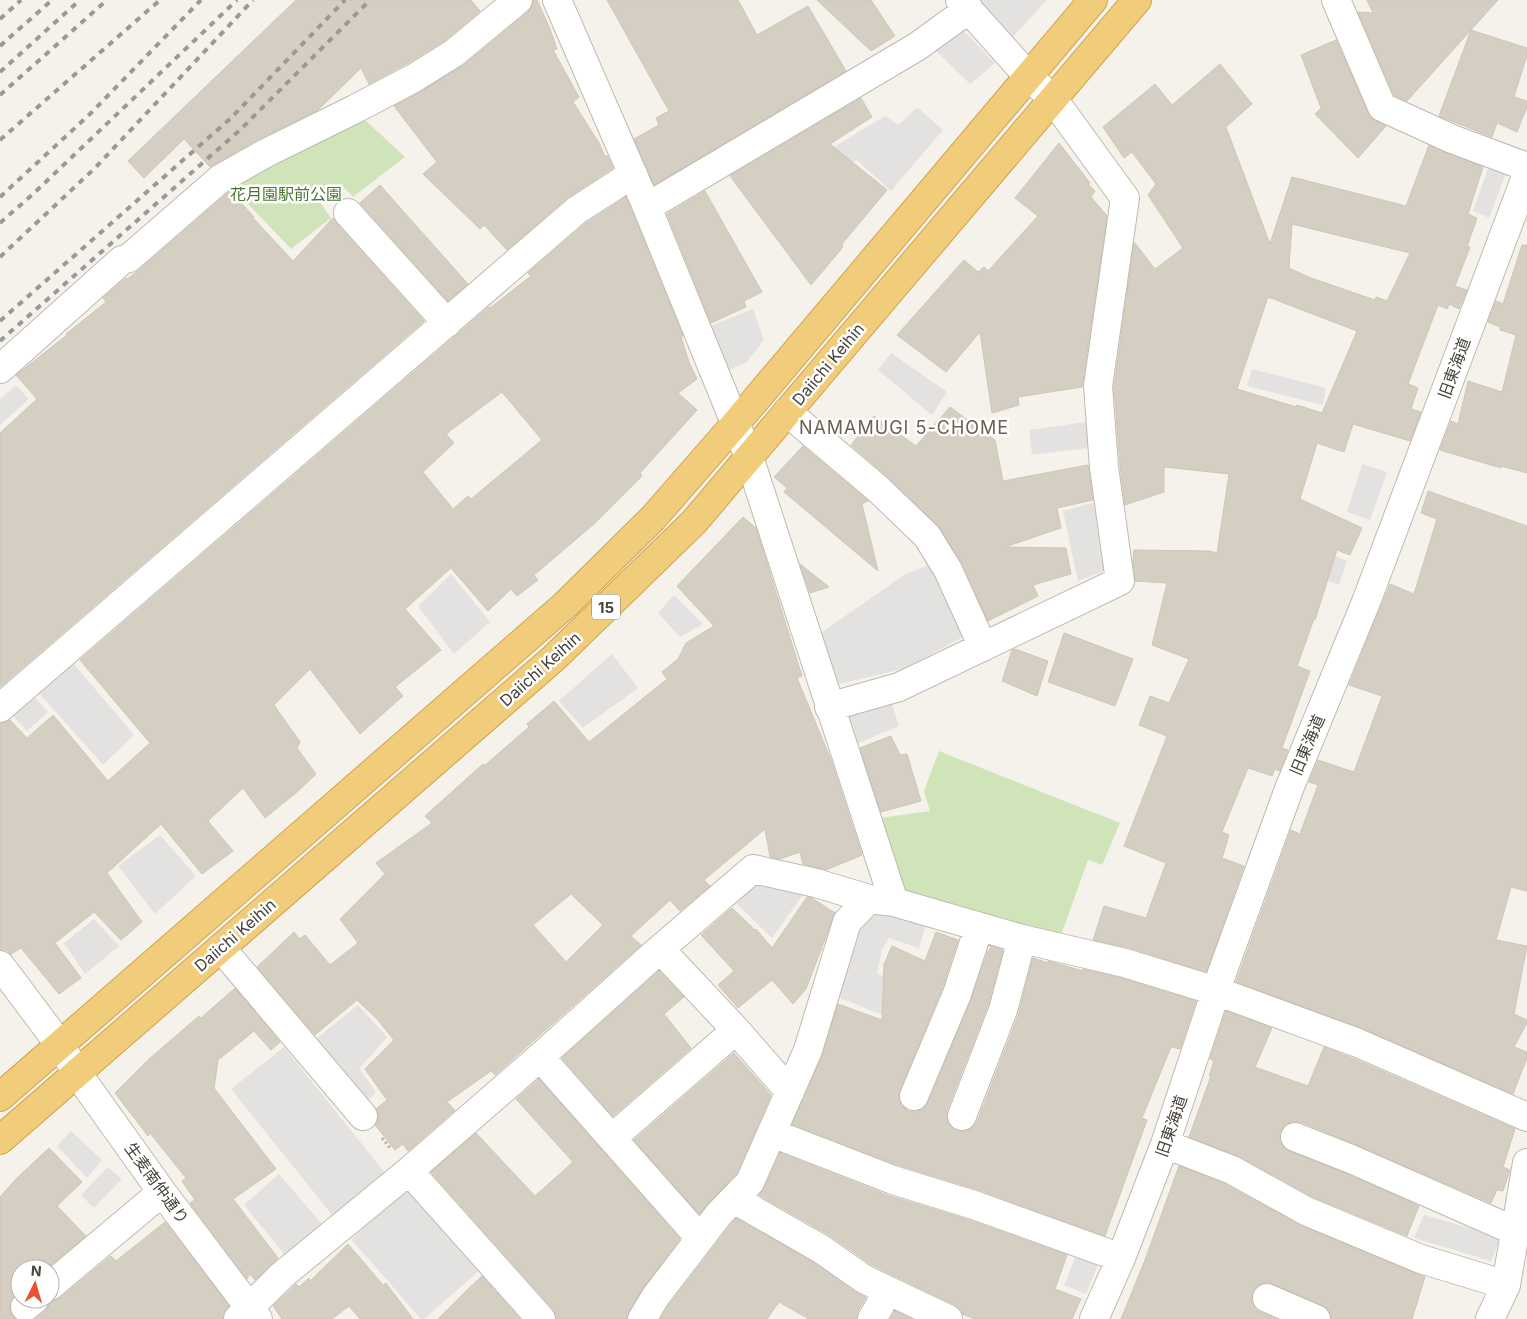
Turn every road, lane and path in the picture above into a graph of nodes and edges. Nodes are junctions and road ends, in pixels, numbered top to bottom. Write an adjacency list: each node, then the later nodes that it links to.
1 (518, 0): 15 (street)
2 (557, 0): 10 (street)
3 (1093, 0): 7 (highway, Daiichi Keihin / 15)
4 (1137, 0): 8 (highway, Daiichi Keihin / 15)
5 (1336, 0): 9 (street)
6 (965, 5): 7 (street); 12 (street)
7 (1029, 76): 8 (street); 17 (highway, Daiichi Keihin / 15)
8 (1053, 99): 16 (highway, Daiichi Keihin / 15); 19 (street)
9 (1527, 167)
10 (633, 174): 12 (street); 14 (street)
11 (1527, 174): 28 (street, 旧東海道)
12 (647, 206): 17 (street)
13 (348, 213): 14 (street)
14 (447, 323): 21 (street)
15 (0, 369)
16 (787, 412): 18 (highway, Daiichi Keihin / 15); 19 (street)
17 (736, 423): 18 (street); 30 (highway, Daiichi Keihin / 15)
18 (749, 457): 20 (street); 25 (highway, Daiichi Keihin / 15)
19 (982, 647): 20 (street)
20 (829, 707): 22 (street)
21 (0, 708)
22 (881, 901): 23 (street); 26 (street); 33 (street)
23 (980, 927): 24 (street); 34 (street)
24 (1022, 939): 28 (street); 37 (street)
25 (221, 948): 32 (highway, Daiichi Keihin / 15); 36 (street)
26 (660, 949): 29 (street); 31 (street)
27 (0, 965): 30 (street, 生麦南仲通り)
28 (1216, 991): 38 (street); 43 (street, 旧東海道)
29 (736, 1030): 33 (street); 41 (street)
30 (60, 1045): 32 (street, 生麦南仲通り); 35 (highway, Daiichi Keihin / 15)
31 (540, 1057): 41 (street); 44 (street)
32 (77, 1073): 42 (highway, Daiichi Keihin / 15); 46 (street, 生麦南仲通り)
33 (790, 1092): 39 (street)
34 (914, 1096)
35 (0, 1097)
36 (363, 1116): 44 (path)
37 (962, 1116)
38 (1527, 1117)
39 (772, 1134): 47 (street); 50 (street)
40 (1295, 1137): 48 (street)
41 (612, 1138): 49 (street)
42 (0, 1140)
43 (1165, 1144): 50 (street, 旧東海道); 52 (street)
44 (402, 1162): 55 (street); 56 (street)
45 (1527, 1163): 48 (street)
46 (162, 1192): 51 (street); 55 (street, 生麦南仲通り)
47 (734, 1199): 49 (street); 53 (street)
48 (1515, 1231): 52 (street)
49 (700, 1238): 57 (street)
50 (1121, 1258): 60 (street, 旧東海道)
51 (60, 1278)
52 (1506, 1285): 62 (street)
53 (888, 1291): 58 (street); 59 (street)
54 (1268, 1298): 61 (street)
55 (249, 1315)
56 (541, 1319)
57 (642, 1319)
58 (872, 1319)
59 (948, 1319)
60 (1094, 1319)
61 (1316, 1319)
62 (1490, 1319)

